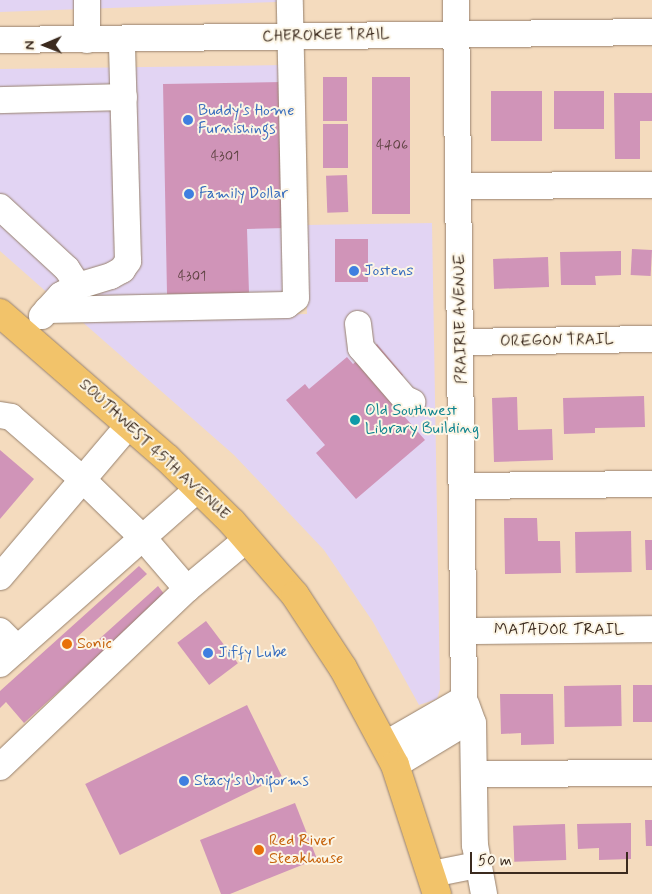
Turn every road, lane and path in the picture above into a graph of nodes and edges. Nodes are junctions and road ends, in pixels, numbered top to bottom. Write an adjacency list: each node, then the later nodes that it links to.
1 (86, 0): 8 (street)
2 (290, 0): 6 (street)
3 (456, 0): 5 (street, PRAIRIE AVENUE)
4 (652, 32): 5 (street, CHEROKEE TRAIL)
5 (456, 34): 6 (street, CHEROKEE TRAIL); 13 (street, PRAIRIE AVENUE)
6 (291, 36): 9 (street, CHEROKEE TRAIL); 16 (street)
7 (0, 40): 8 (street, CHEROKEE TRAIL)
8 (87, 40): 9 (street, CHEROKEE TRAIL)
9 (122, 40): 10 (street)
10 (124, 98): 11 (street); 15 (street)
11 (0, 100)
12 (652, 185): 13 (street)
13 (458, 186): 21 (street, PRAIRIE AVENUE)
14 (0, 207): 15 (street)
15 (78, 286): 16 (street)
16 (46, 310): 19 (street)
17 (0, 313): 19 (main road, SOUTHWEST 45TH AVENUE)
18 (358, 324): 22 (street)
19 (27, 335): 24 (main road, SOUTHWEST 45TH AVENUE)
20 (652, 339): 21 (street, OREGON TRAIL)
21 (461, 342): 27 (street, PRAIRIE AVENUE)
22 (412, 402)
23 (0, 415): 25 (street)
24 (129, 425): 25 (street); 28 (main road, SOUTHWEST 45TH AVENUE)
25 (82, 478): 29 (street); 31 (street)
26 (652, 484): 27 (street)
27 (463, 486): 34 (street, PRAIRIE AVENUE)
28 (198, 489): 29 (street); 30 (main road, SOUTHWEST 45TH AVENUE)
29 (144, 539): 32 (street); 35 (street)
30 (246, 539): 32 (street); 39 (main road, SOUTHWEST 45TH AVENUE)
31 (0, 577)
32 (187, 589): 36 (street)
33 (652, 629): 34 (street, MATADOR TRAIL)
34 (465, 631): 37 (street, PRAIRIE AVENUE)
35 (6, 648)
36 (70, 699): 38 (street); 40 (street)
37 (464, 699): 39 (street, PRAIRIE AVENUE); 42 (street)
38 (0, 746)
39 (389, 755): 44 (main road, SOUTHWEST 45TH AVENUE)
40 (0, 767)
41 (652, 772): 42 (street)
42 (474, 774): 43 (street)
43 (477, 865): 44 (street); 45 (street)
44 (434, 884)
45 (484, 894)

